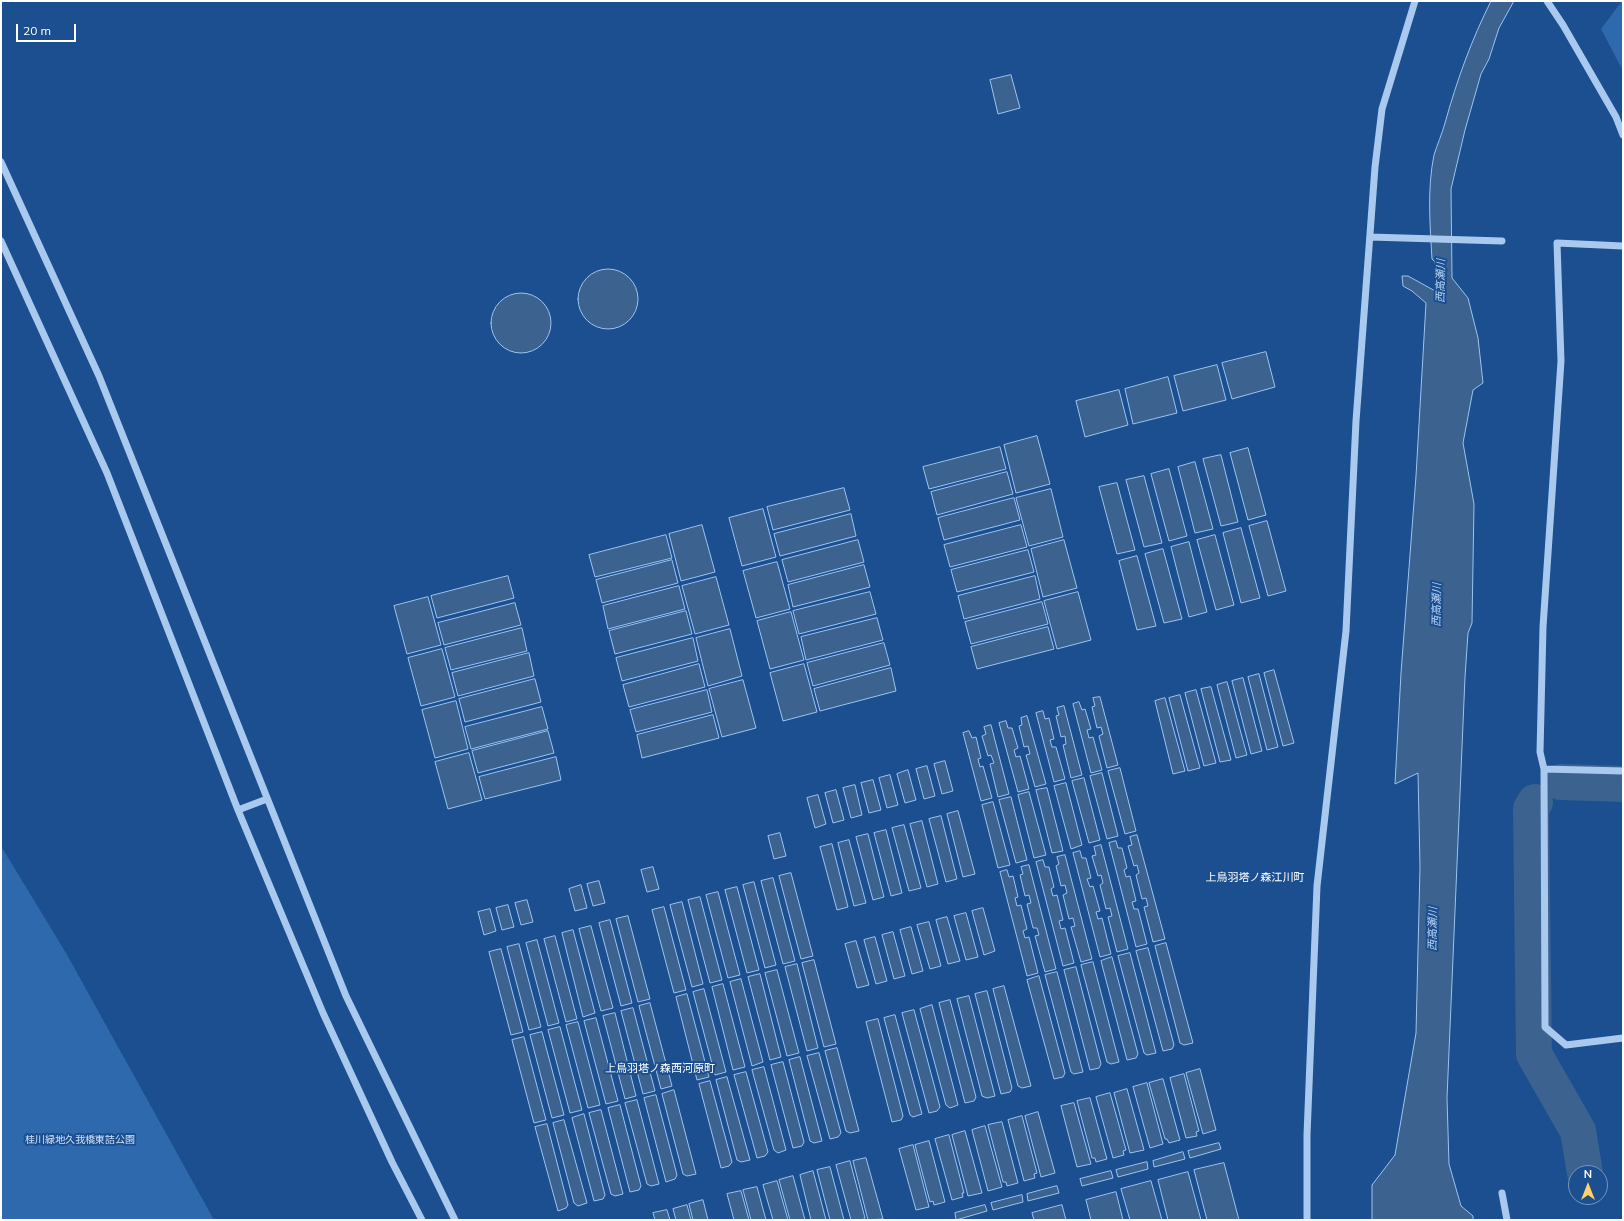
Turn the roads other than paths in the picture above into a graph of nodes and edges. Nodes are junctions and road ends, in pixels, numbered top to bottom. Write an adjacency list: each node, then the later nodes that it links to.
1 (1416, 1): 5 (street)
2 (1547, 1): 3 (street)
3 (1623, 135)
4 (1, 162): 11 (street)
5 (1370, 237): 7 (street); 17 (street)
6 (1, 241): 12 (street)
7 (1502, 241)
8 (1623, 246): 9 (street)
9 (1544, 769): 10 (street); 13 (street)
10 (1623, 771)
11 (267, 799): 12 (street); 16 (street)
12 (238, 810): 15 (street)
13 (1623, 1038)
14 (1502, 1193): 18 (street)
15 (422, 1220)
16 (455, 1220)
17 (1307, 1220)
18 (1507, 1220)

